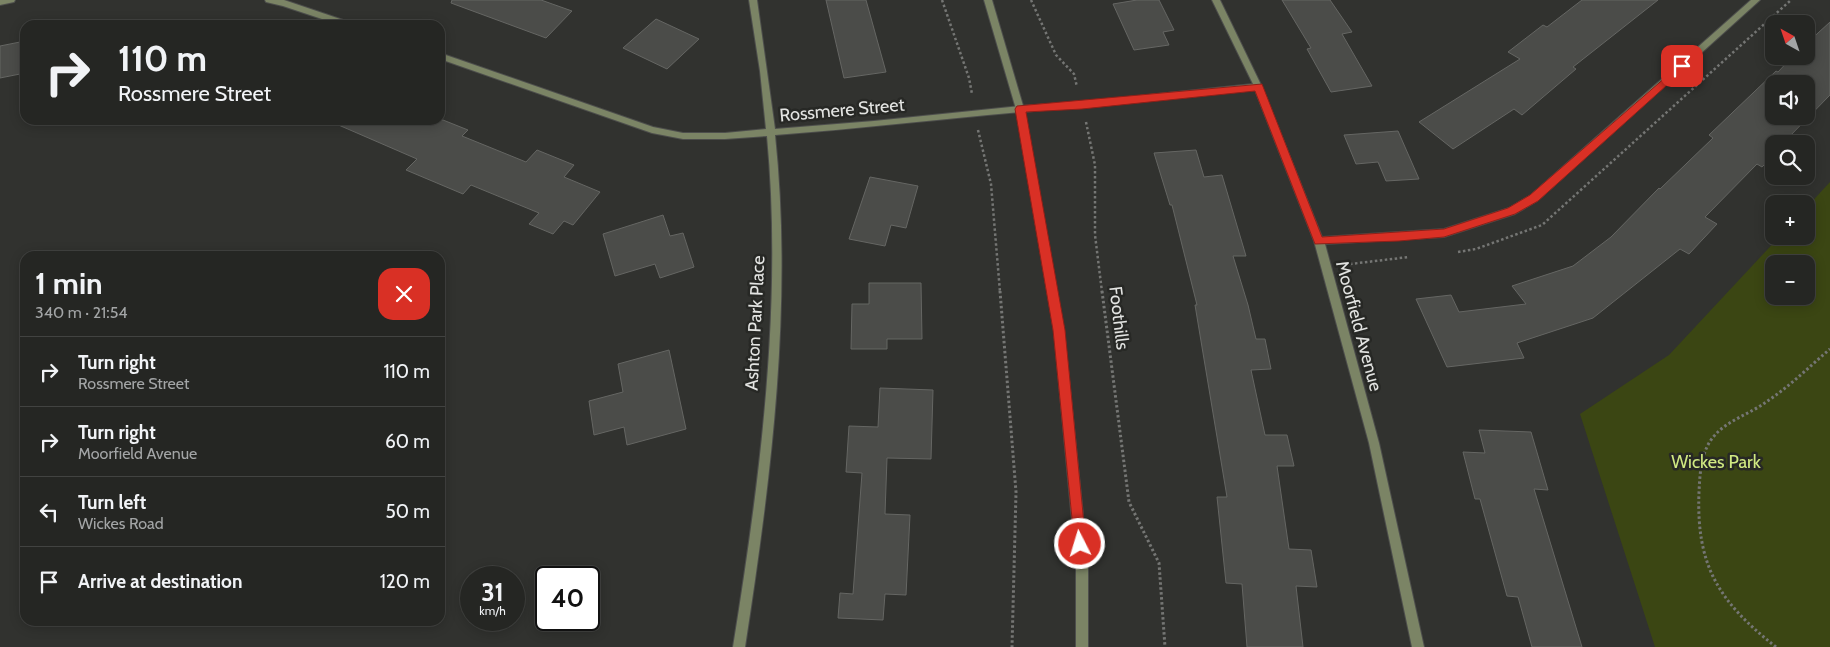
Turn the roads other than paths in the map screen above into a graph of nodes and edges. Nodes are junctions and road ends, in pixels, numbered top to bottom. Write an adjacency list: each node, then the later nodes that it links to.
1 (11, 0): 7 (street)
2 (269, 0): 8 (street)
3 (753, 0): 12 (street, Ashton Park Place)
4 (988, 0): 11 (street)
5 (1216, 0): 10 (street, Moorfield Avenue)
6 (1756, 0): 13 (street)
7 (0, 2)
8 (335, 20)
9 (445, 58): 12 (street, Rossmere Street)
10 (1258, 87): 11 (street, Rossmere Street); 13 (street, Moorfield Avenue)
11 (1020, 109): 12 (street, Rossmere Street); 15 (street)
12 (771, 132): 14 (street, Ashton Park Place)
13 (1319, 241): 16 (street, Moorfield Avenue)
14 (739, 647)
15 (1082, 647)
16 (1418, 647)

